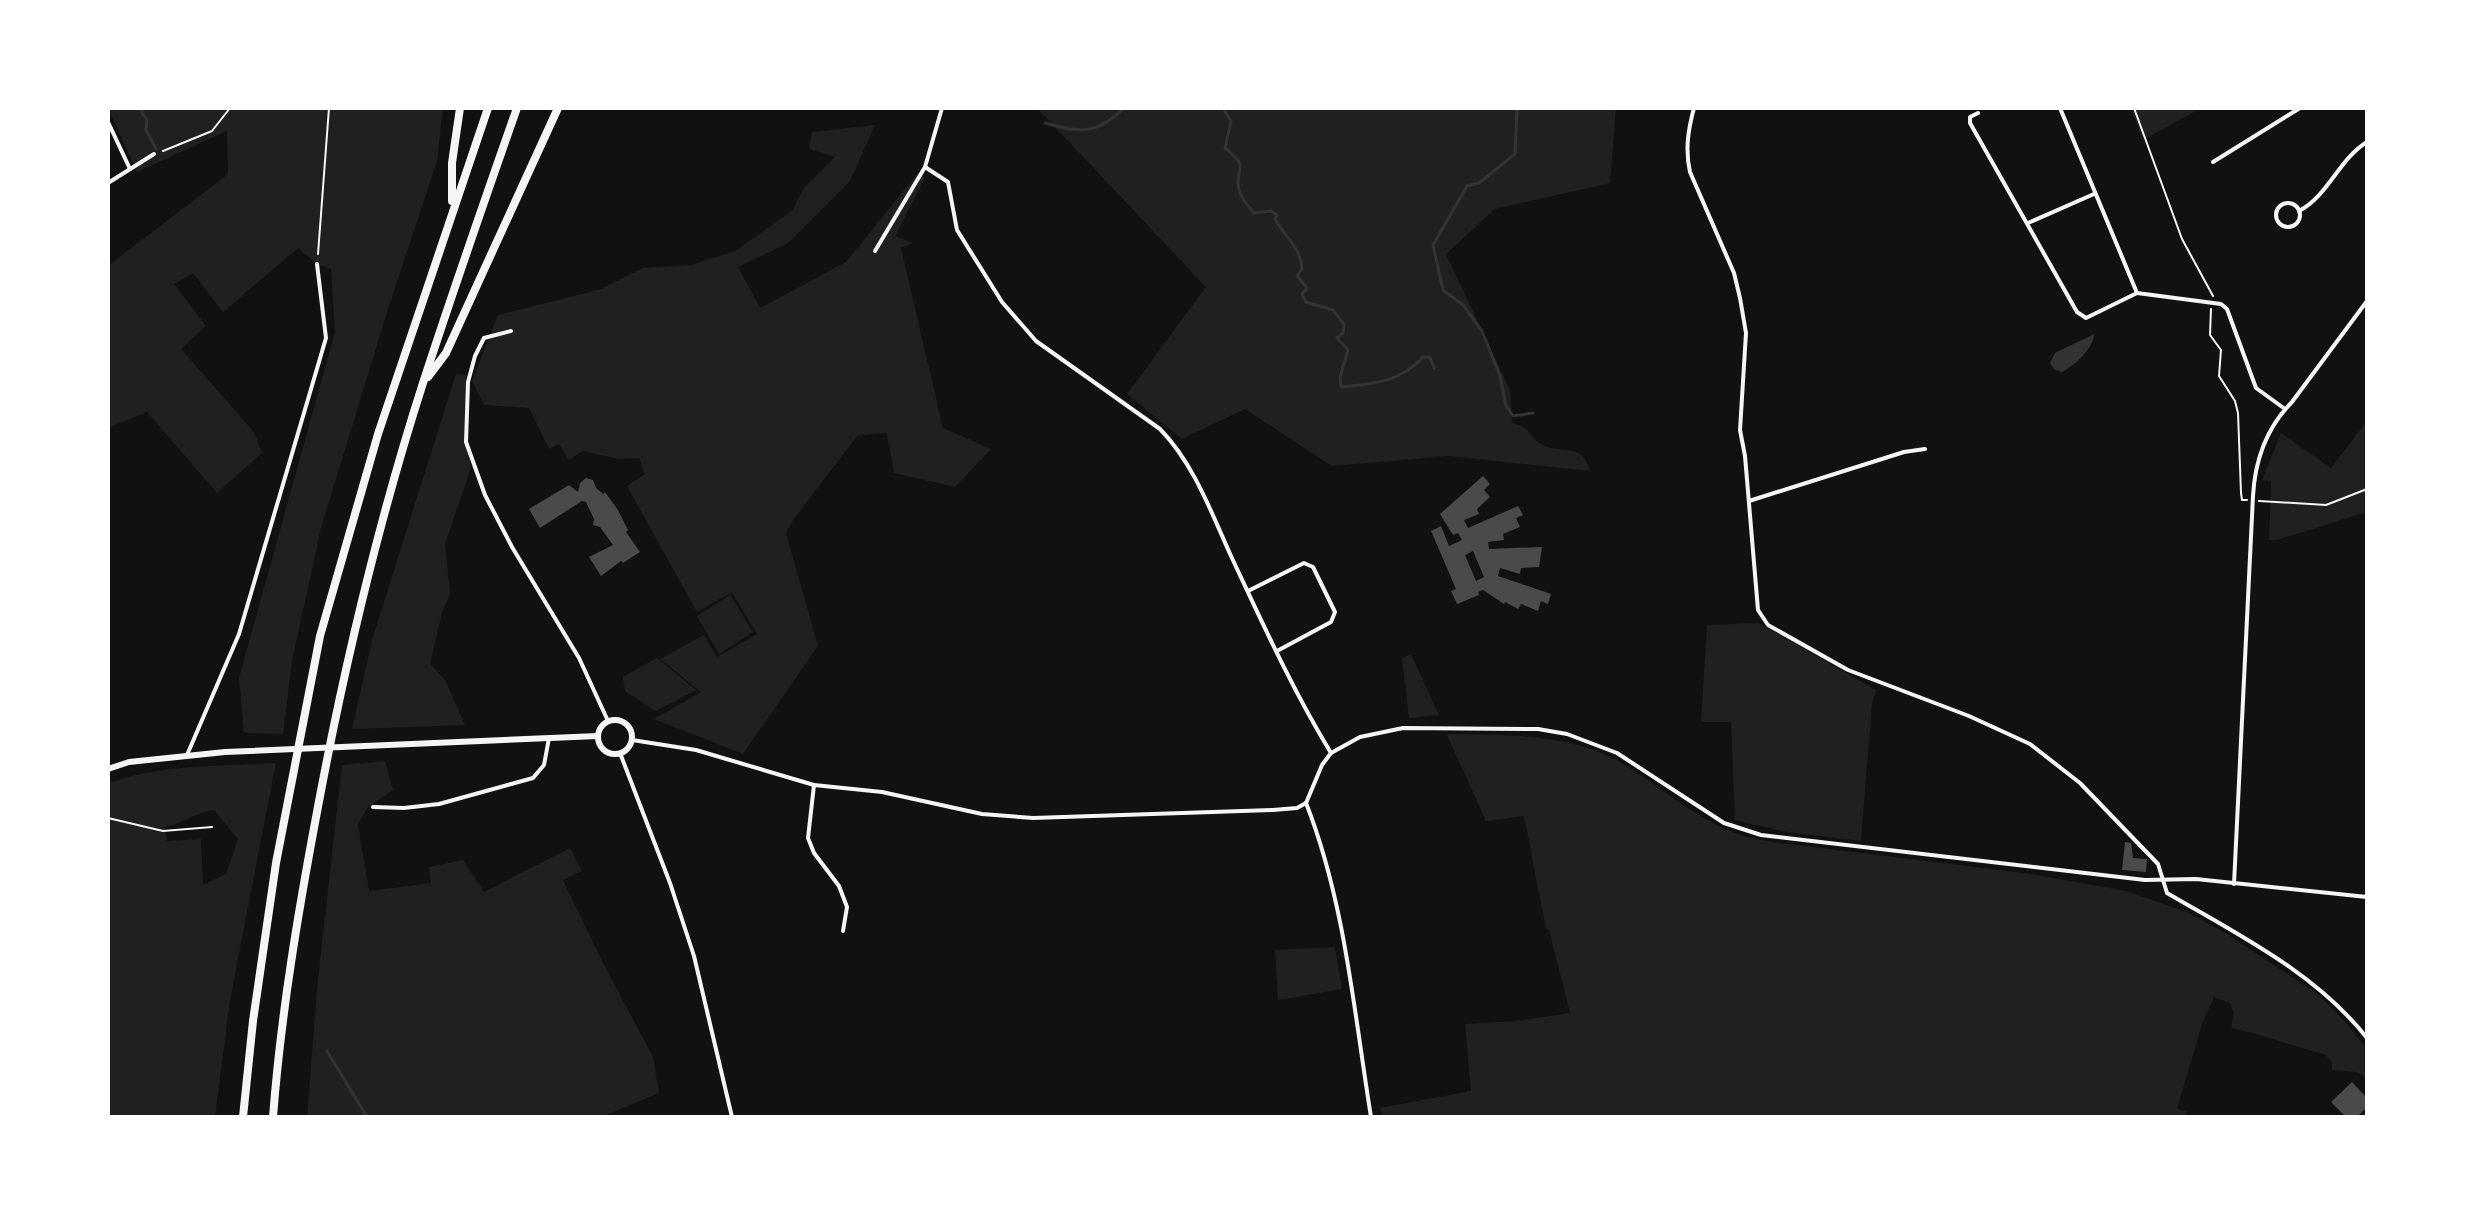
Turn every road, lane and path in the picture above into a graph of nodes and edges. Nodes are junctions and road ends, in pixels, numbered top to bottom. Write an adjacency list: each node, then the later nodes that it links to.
1 (230, 108): 15 (path)
2 (329, 108): 25 (path)
3 (460, 108): 21 (highway)
4 (488, 108): 21 (highway)
5 (517, 108): 31 (highway)
6 (558, 108): 31 (highway)
7 (942, 108): 17 (street)
8 (1694, 108): 36 (street)
9 (2060, 108): 20 (street)
10 (2134, 108): 27 (path)
11 (2300, 108): 16 (street)
12 (1978, 113): 23 (street)
13 (108, 122): 18 (street)
14 (2367, 142): 22 (street)
15 (154, 154): 18 (street)
16 (2213, 162)
17 (925, 167): 24 (street); 38 (street)
18 (130, 169): 19 (street)
19 (108, 183)
20 (2094, 194): 23 (street); 26 (street)
21 (452, 210): 58 (highway)
22 (2299, 211): 22 (street)
23 (2028, 223): 26 (street)
24 (875, 251)
25 (317, 264): 46 (street)
26 (2137, 293): 32 (street)
27 (2213, 297)
28 (2367, 301): 32 (street)
29 (2211, 308): 35 (path)
30 (511, 331): 40 (street)
31 (423, 384): 59 (highway)
32 (2285, 409): 54 (street)
33 (1925, 449): 36 (street)
34 (2367, 489): 37 (path)
35 (2247, 500)
36 (1749, 501): 53 (street)
37 (2259, 501)
38 (1248, 591): 39 (street); 39 (street)
39 (1277, 651): 45 (street)
40 (608, 721): 41 (street); 43 (street)
41 (598, 736): 42 (street); 44 (street)
42 (549, 738): 46 (street); 50 (street)
43 (632, 740): 44 (street); 48 (street)
44 (620, 753): 60 (street)
45 (1331, 753): 49 (street); 53 (street)
46 (187, 755): 47 (street)
47 (108, 769)
48 (814, 785): 49 (street); 56 (street)
49 (1306, 803): 61 (street)
50 (373, 807)
51 (108, 818): 52 (lane)
52 (212, 827)
53 (2164, 879): 54 (street); 57 (street)
54 (2234, 884): 55 (street)
55 (2367, 897)
56 (843, 931)
57 (2367, 1038)
58 (243, 1117)
59 (273, 1117)
60 (732, 1117)
61 (1371, 1117)

